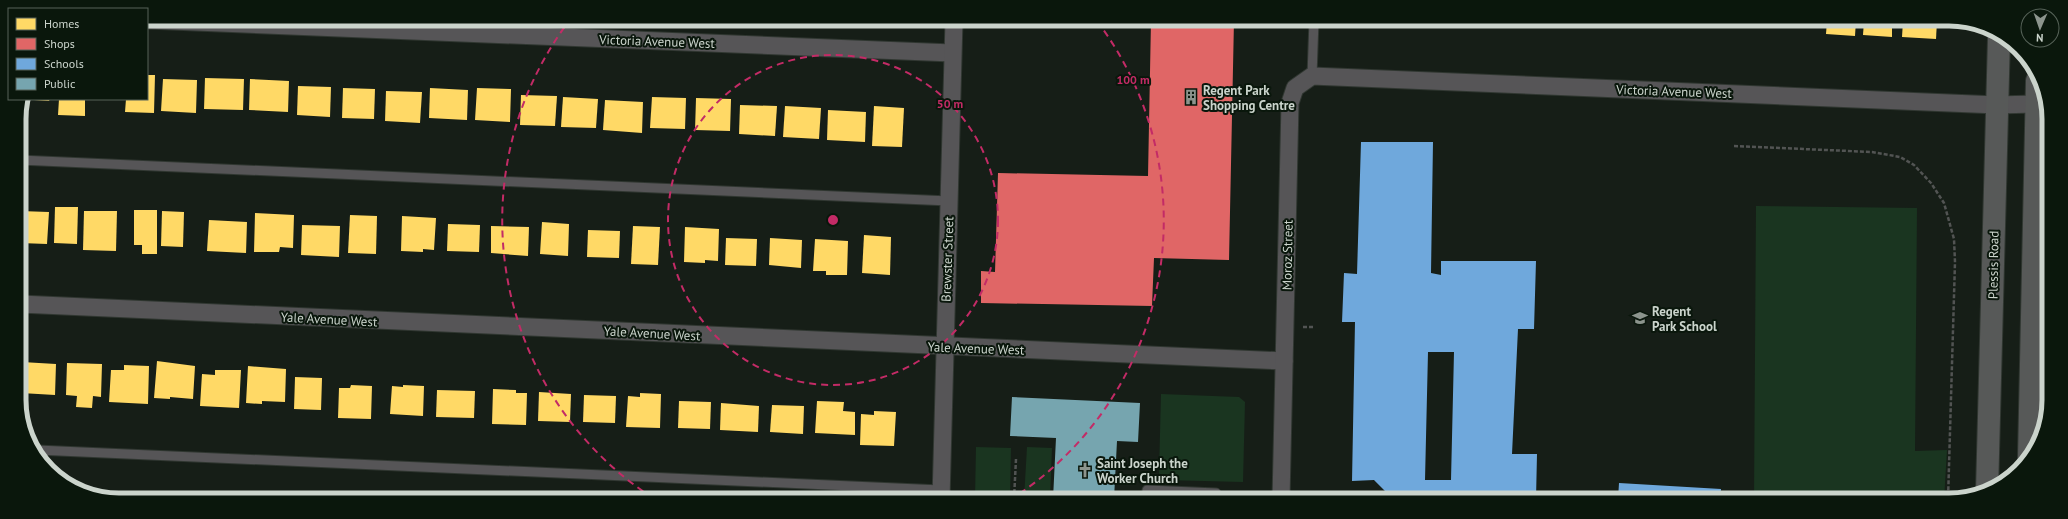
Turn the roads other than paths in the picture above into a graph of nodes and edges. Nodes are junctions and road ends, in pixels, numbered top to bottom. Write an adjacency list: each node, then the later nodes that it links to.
1 (293, 26): 5 (street, Victoria Avenue West)
2 (954, 26): 5 (street, Brewster Street)
3 (1314, 26): 6 (lane)
4 (1999, 41): 9 (main road, Plessis Road)
5 (952, 53): 11 (street, Brewster Street)
6 (1312, 76): 9 (street, Victoria Avenue West); 14 (street, Moroz Street)
7 (2037, 89): 8 (main road)
8 (2036, 104): 9 (street, Victoria Avenue West); 15 (main road)
9 (1997, 105): 17 (main road, Plessis Road)
10 (26, 160): 11 (lane)
11 (949, 201): 13 (street, Brewster Street)
12 (26, 304): 13 (street, Yale Avenue West)
13 (944, 346): 14 (street, Yale Avenue West); 20 (street, Brewster Street)
14 (1284, 361): 22 (street, Moroz Street)
15 (2029, 446)
16 (42, 450): 19 (lane)
17 (1987, 484)
18 (1147, 490): 21 (lane)
19 (901, 493)
20 (941, 493)
21 (1216, 493)
22 (1281, 493)

